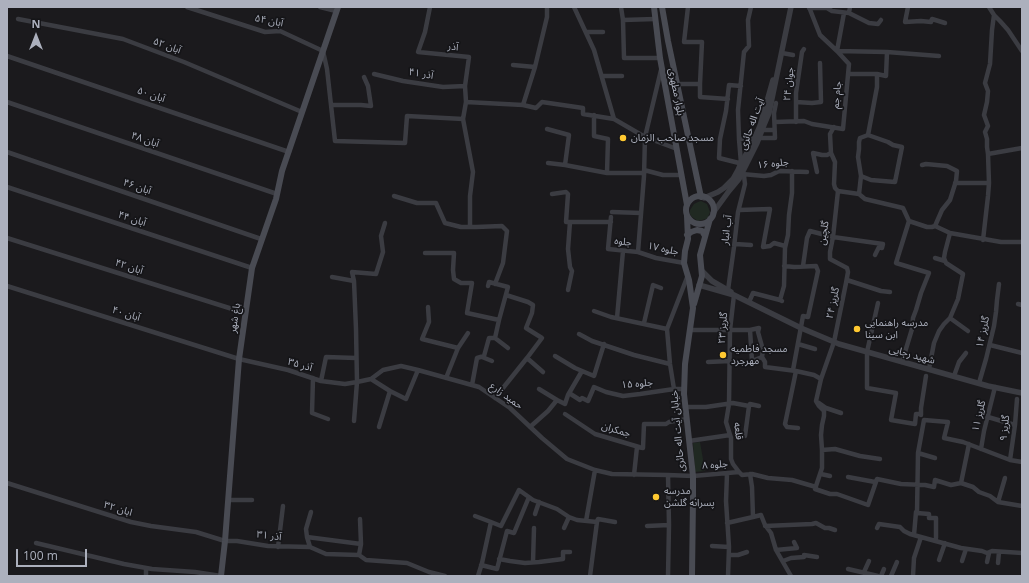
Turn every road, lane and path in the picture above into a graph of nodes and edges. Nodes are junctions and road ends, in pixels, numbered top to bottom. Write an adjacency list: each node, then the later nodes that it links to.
1 (187, 7): 28 (street, آبان ۵۴)
2 (320, 7): 16 (street)
3 (430, 7): 48 (street, آذر)
4 (547, 7): 38 (street)
5 (574, 7): 24 (street)
6 (621, 7): 21 (street)
7 (654, 7): 20 (main road, بلوار مطهری)
8 (662, 7): 46 (main road, بلوار مطهری)
9 (688, 7): 47 (street)
10 (751, 7): 49 (street)
11 (790, 7): 31 (street, آیت اله حائری); 81 (street, آیت اله حائری)
12 (809, 7): 17 (street); 27 (street, جام جم)
13 (850, 7): 17 (street)
14 (908, 7): 23 (street)
15 (989, 7): 18 (street)
16 (337, 9): 28 (main road, باغ شهر)
17 (847, 13): 22 (street); 27 (street)
18 (994, 15): 29 (street); 79 (street)
19 (18, 19): 59 (street, آبان ۵۲)
20 (655, 19): 21 (street); 35 (main road, بلوار مطهری)
21 (623, 20): 35 (street)
22 (881, 20)
23 (945, 23)
24 (586, 32): 25 (street); 43 (street)
25 (603, 32)
26 (804, 50): 54 (street, جوان ۲۴)
27 (837, 50): 30 (street); 41 (street, جام جم)
28 (323, 51): 55 (street); 59 (main road, باغ شهر)
29 (1022, 51)
30 (887, 52): 34 (street); 42 (street)
31 (782, 53): 32 (street); 67 (street, آیت اله حائری)
32 (793, 55)
33 (7, 56): 77 (street, آبان ۵۰)
34 (938, 56)
35 (660, 58): 39 (main road, بلوار مطهری)
36 (820, 63): 54 (street)
37 (513, 65): 38 (street)
38 (536, 67): 56 (street)
39 (662, 69): 58 (main road, بلوار مطهری); 70 (street)
40 (374, 74): 48 (street, آذر ۴۱)
41 (848, 74): 42 (street); 65 (street, جام جم)
42 (877, 74): 69 (street)
43 (602, 76): 44 (street); 62 (street)
44 (622, 76)
45 (364, 77): 55 (street)
46 (677, 84): 47 (street); 57 (main road, بلوار مطهری)
47 (700, 84): 50 (street)
48 (466, 86): 52 (street, آذر)
49 (741, 86): 50 (street); 73 (street)
50 (728, 99): 81 (street)
51 (7, 102): 96 (street, آبان ۴۸)
52 (466, 102): 56 (street); 61 (street, آذر)
53 (776, 102): 63 (street)
54 (796, 102): 64 (street, جوان ۲۴)
55 (331, 105): 61 (street)
56 (523, 106): 60 (street)
57 (682, 107): 58 (main road); 100 (main road, بلوار مطهری)
58 (669, 110): 75 (main road, بلوار مطهری)
59 (302, 112): 77 (main road, باغ شهر)
60 (594, 115): 62 (street); 88 (street)
61 (462, 119): 112 (street, آذر)
62 (614, 119): 70 (street)
63 (775, 122): 64 (street); 72 (street)
64 (796, 122): 65 (street)
65 (834, 128): 78 (street, گلچین)
66 (547, 129): 82 (street)
67 (762, 130): 68 (street); 72 (street, آیت اله حائری)
68 (772, 130)
69 (868, 135): 91 (street); 91 (street)
70 (645, 137): 75 (street); 85 (street)
71 (751, 138): 73 (street)
72 (759, 138): 81 (street, آیت اله حائری)
73 (739, 139): 81 (street)
74 (1022, 148): 79 (street)
75 (677, 149): 90 (main road, بلوار مطهری)
76 (7, 152): 118 (street, آبان ۴۶)
77 (289, 152): 96 (main road, باغ شهر)
78 (831, 153): 87 (street); 95 (street, گلچین)
79 (988, 154): 93 (street)
80 (548, 163): 82 (street)
81 (744, 164): 89 (street, آیت اله حائری)
82 (564, 165): 88 (street)
83 (922, 165): 92 (street)
84 (792, 171): 86 (street, جلوه ۱۶); 89 (street, جلوه ۱۶); 123 (street)
85 (644, 172): 88 (street); 90 (street); 103 (street)
86 (807, 172)
87 (817, 172)
88 (607, 173)
89 (739, 173): 100 (street, آیت اله حائری); 102 (street, آب انبار); 104 (street, آیت اله حائری)
90 (682, 175): 101 (main road, بلوار مطهری)
91 (861, 176): 98 (street)
92 (955, 183): 93 (street); 111 (street)
93 (989, 183): 119 (street)
94 (7, 187): 133 (street, آبان ۴۴)
95 (838, 191): 98 (street); 116 (street, گلچین)
96 (277, 194): 118 (main road, باغ شهر)
97 (552, 194): 109 (street)
98 (859, 194): 108 (street)
99 (394, 196): 112 (street)
100 (702, 197): 101 (main road); 104 (main road)
101 (687, 205): 105 (main road)
102 (739, 210): 121 (street, آب انبار); 123 (street)
103 (641, 212): 106 (street); 125 (street)
104 (713, 213): 107 (main road)
105 (687, 216): 107 (main road); 114 (main road)
106 (611, 217): 109 (street, جلوه); 124 (street, جلوه)
107 (710, 219): 115 (main road)
108 (909, 221): 111 (street); 190 (street)
109 (568, 222): 146 (street)
110 (385, 223): 138 (street)
111 (935, 226): 113 (street)
112 (470, 227): 140 (street)
113 (950, 233): 119 (street); 129 (street)
114 (687, 235): 115 (main road); 130 (main road)
115 (705, 236): 135 (main road)
116 (833, 237): 127 (street); 132 (street); 134 (street, گلچین)
117 (7, 238): 156 (street, آبان ۴۲)
118 (261, 239): 133 (main road, باغ شهر)
119 (983, 240): 120 (street)
120 (1022, 242)
121 (735, 244): 122 (street); 147 (street, آب انبار)
122 (750, 245)
123 (785, 246): 131 (street)
124 (623, 250): 125 (street, جلوه); 157 (street)
125 (638, 252): 130 (street, جلوه ۱۷)
126 (424, 253): 159 (street)
127 (875, 255)
128 (935, 258): 129 (street)
129 (945, 261): 158 (street)
130 (684, 263): 137 (main road)
131 (784, 266): 132 (street); 151 (street)
132 (804, 266): 161 (street)
133 (252, 268): 156 (main road, باغ شهر)
134 (847, 268): 139 (street, گلریز ۲۴)
135 (702, 271): 141 (main road); 147 (street)
136 (332, 277): 138 (street)
137 (689, 278): 141 (main road); 154 (main road); 162 (street)
138 (354, 280): 183 (street)
139 (847, 280): 148 (street); 170 (street, گلریز ۲۴)
140 (495, 284): 144 (street); 149 (street)
141 (699, 284): 150 (street); 154 (main road)
142 (1000, 284): 173 (street, گلریز ۱۴)
143 (7, 286): 185 (street, آبان ۴۰)
144 (488, 286)
145 (661, 288): 160 (street)
146 (568, 290)
147 (728, 290): 150 (street)
148 (890, 292)
149 (506, 295): 159 (street); 184 (street)
150 (734, 295): 151 (street, شهید رجایی); 164 (street, گلریز ۲۳)
151 (749, 302): 161 (street, شهید رجایی)
152 (878, 303): 177 (street)
153 (428, 307): 174 (street)
154 (693, 308): 163 (main road, خیابان آیت اله حائری)
155 (594, 311): 157 (street)
156 (245, 313): 185 (main road, باغ شهر)
157 (617, 318): 160 (street)
158 (950, 318): 166 (street); 192 (street)
159 (500, 320): 169 (street)
160 (644, 323): 162 (street)
161 (801, 328): 170 (street, شهید رجایی); 172 (street)
162 (667, 329): 191 (street)
163 (690, 330): 164 (street); 210 (main road, خیابان آیت اله حائری)
164 (730, 330): 165 (street); 187 (street, گلریز ۲۳)
165 (750, 330): 182 (street); 188 (street)
166 (968, 331)
167 (468, 333): 174 (street)
168 (579, 334): 171 (street)
169 (495, 338): 175 (street); 181 (street)
170 (834, 342): 177 (street, شهید رجایی); 202 (street, گلریز ۲۴)
171 (604, 344): 191 (street); 194 (street)
172 (798, 344): 176 (street); 195 (street)
173 (990, 345): 179 (street); 205 (street, گلریز ۱۴)
174 (458, 348): 200 (street)
175 (508, 348)
176 (815, 349)
177 (867, 352): 190 (street, شهید رجایی); 224 (street)
178 (966, 353): 198 (street)
179 (1022, 353)
180 (555, 356): 194 (street)
181 (482, 357): 186 (street); 206 (street)
182 (762, 357): 188 (street); 195 (street)
183 (356, 358): 203 (street); 204 (street)
184 (527, 358): 196 (street); 214 (street)
185 (239, 359): 199 (street, آذر ۳۵); 263 (main road, باغ شهر)
186 (492, 361)
187 (730, 361): 188 (street); 189 (street); 218 (street, قلعه)
188 (752, 361)
189 (708, 362)
190 (902, 362): 192 (street, شهید رجایی)
191 (670, 364): 208 (street)
192 (929, 369): 198 (street, شهید رجایی)
193 (418, 370): 200 (street, حمید زارع); 201 (street, حمید زارع); 211 (street)
194 (582, 371): 212 (street)
195 (795, 371): 202 (street); 233 (street)
196 (543, 372)
197 (926, 376): 224 (street)
198 (954, 376): 205 (street, شهید رجایی)
199 (313, 378): 203 (street, آذر ۳۵); 226 (street)
200 (446, 378): 206 (street, حمید زارع)
201 (371, 379): 204 (street, آذر ۳۵); 211 (street)
202 (821, 379): 217 (street, گلریز ۲۴)
203 (321, 381): 204 (street, آذر ۳۵)
204 (357, 382): 229 (street)
205 (979, 383): 207 (street, شهید رجایی)
206 (472, 385): 214 (street, حمید زارع)
207 (995, 387): 213 (street, شهید رجایی); 225 (street, گلریز ۱۱)
208 (674, 388): 210 (street, جلوه ۱۵); 212 (street, جلوه ۱۵)
209 (539, 389): 216 (street)
210 (684, 390): 221 (main road, خیابان آیت اله حائری)
211 (390, 391): 231 (street)
212 (569, 393): 216 (street)
213 (1022, 393)
214 (495, 398): 232 (street, حمید زارع)
215 (1017, 398): 230 (street, گلریز ۹)
216 (557, 400): 232 (street)
217 (816, 401): 222 (street); 240 (street)
218 (730, 404): 219 (street); 221 (street); 234 (street, قلعه)
219 (749, 406): 220 (street); 235 (street)
220 (759, 406)
221 (685, 407): 227 (main road, خیابان آیت اله حائری)
222 (842, 413)
223 (565, 414): 238 (street, جمکران)
224 (921, 414): 228 (street)
225 (988, 417): 230 (street); 239 (street, گلریز ۱۱)
226 (328, 419)
227 (687, 419): 236 (main road, خیابان آیت اله حائری); 238 (street)
228 (924, 420): 237 (street); 241 (street)
229 (354, 421)
230 (1015, 425): 244 (street, گلریز ۹)
231 (379, 427)
232 (530, 427): 246 (street, حمید زارع)
233 (798, 428)
234 (730, 436): 236 (street); 248 (street, قلعه)
235 (745, 436)
236 (689, 441): 253 (main road, خیابان آیت اله حائری)
237 (969, 444): 239 (street); 259 (street)
238 (643, 448): 251 (street)
239 (981, 449): 244 (street)
240 (822, 450): 243 (street); 250 (street)
241 (918, 453): 242 (street); 260 (street)
242 (935, 458)
243 (880, 459)
244 (1010, 460): 245 (street)
245 (1022, 462)
246 (595, 470): 251 (street, حمید زارع); 276 (street)
247 (727, 474): 248 (street, جلوه ۸); 253 (street, جلوه ۸); 280 (street)
248 (741, 474): 249 (street, جلوه ۸)
249 (750, 474): 261 (street, جلوه ۸); 274 (street)
250 (820, 474): 254 (street); 261 (street)
251 (634, 475): 252 (street, حمید زارع)
252 (668, 476): 253 (street, جلوه ۸); 282 (street)
253 (693, 476): 333 (main road, خیابان آیت اله حائری)
254 (830, 476)
255 (848, 476): 257 (street)
256 (1005, 478): 267 (street)
257 (875, 482): 260 (street); 261 (street, جلوه ۸)
258 (7, 483): 292 (street, ابان ۳۲)
259 (961, 483): 260 (street); 267 (street)
260 (918, 485): 266 (street)
261 (816, 487)
262 (529, 497): 265 (street); 277 (street); 311 (street)
263 (228, 500): 264 (street); 292 (main road, باغ شهر)
264 (252, 500)
265 (539, 502): 271 (street); 273 (street)
266 (918, 502): 288 (street); 291 (street)
267 (998, 502): 269 (street)
268 (283, 506): 298 (street)
269 (1022, 506)
270 (311, 512): 290 (street)
271 (536, 514)
272 (475, 516): 277 (street)
273 (569, 517): 276 (street); 285 (street)
274 (753, 517): 280 (street); 283 (street)
275 (360, 519): 296 (street)
276 (586, 521): 278 (street)
277 (491, 522): 320 (street)
278 (597, 522): 279 (street); 331 (street)
279 (615, 522)
280 (727, 523): 300 (street)
281 (647, 526): 282 (street)
282 (669, 526): 332 (street)
283 (765, 526): 287 (street); 302 (street)
284 (534, 528): 316 (street)
285 (564, 528)
286 (877, 528): 288 (street)
287 (835, 530)
288 (914, 535): 289 (street)
289 (922, 536): 295 (street); 339 (street)
290 (307, 537): 296 (street); 299 (street)
291 (936, 538)
292 (225, 540): 298 (street, آذر ۳۱); 328 (main road, باغ شهر)
293 (36, 542): 321 (street)
294 (794, 542): 302 (street)
295 (945, 543): 301 (street); 312 (street)
296 (361, 544): 308 (street)
297 (712, 546): 300 (street)
298 (278, 547): 299 (street, آذر ۳۱)
299 (310, 547): 308 (street)
300 (729, 547): 309 (street)
301 (966, 549): 305 (street); 315 (street)
302 (776, 550): 313 (street)
303 (570, 552): 316 (street)
304 (748, 552): 309 (street)
305 (990, 552): 306 (street); 318 (street)
306 (999, 552): 307 (street); 319 (street)
307 (1022, 553)
308 (359, 555): 326 (street)
309 (729, 555): 334 (street)
310 (816, 557): 313 (street)
311 (499, 559): 316 (street); 320 (street)
312 (939, 560)
313 (783, 561): 335 (street)
314 (869, 561): 324 (street)
315 (962, 561)
316 (533, 562)
317 (897, 562): 338 (street)
318 (987, 562)
319 (998, 563)
320 (481, 565): 330 (street)
321 (146, 568): 325 (street); 327 (street)
322 (848, 569): 324 (street)
323 (884, 569): 336 (street)
324 (864, 572): 336 (street)
325 (181, 573): 328 (street)
326 (429, 574): 329 (street)
327 (146, 576)
328 (221, 576)
329 (445, 576)
330 (478, 576)
331 (590, 576)
332 (668, 576)
333 (692, 576)
334 (728, 576)
335 (791, 576)
336 (880, 576): 337 (street)
337 (886, 576)
338 (891, 576)
339 (913, 576)

